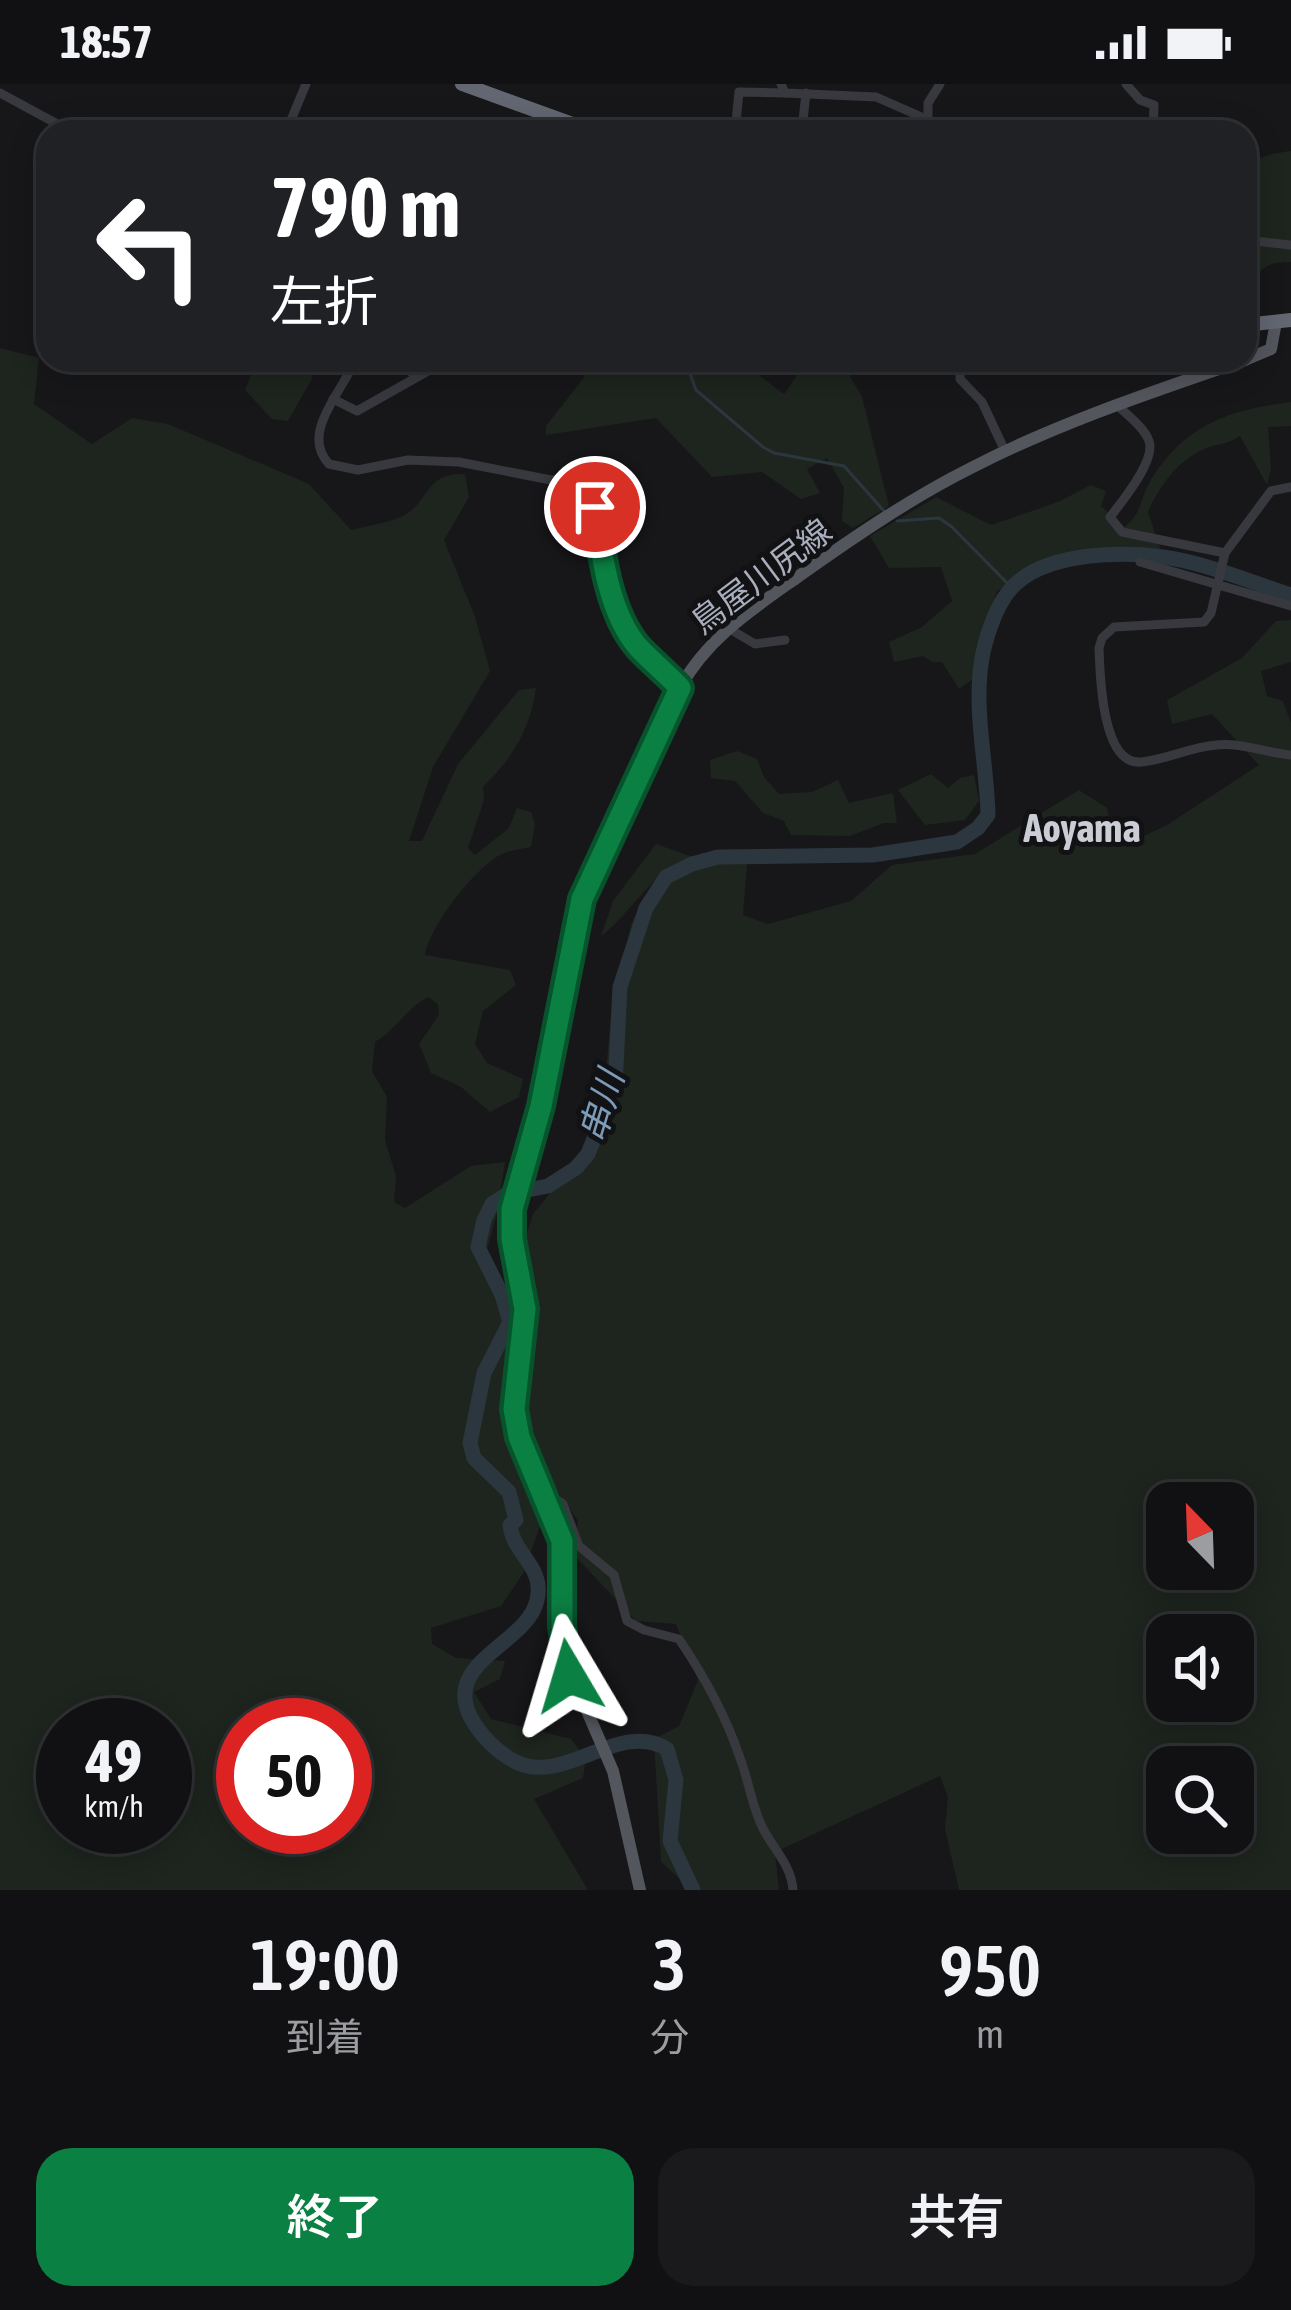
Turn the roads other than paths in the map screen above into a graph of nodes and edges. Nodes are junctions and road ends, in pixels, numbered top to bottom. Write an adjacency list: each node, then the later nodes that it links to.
1 (306, 84): 9 (street)
2 (462, 84): 10 (highway)
3 (940, 84): 14 (street)
4 (1126, 84): 15 (street)
5 (783, 88): 6 (street); 11 (street)
6 (806, 93): 12 (street); 13 (street)
7 (0, 94): 8 (street)
8 (49, 120)
9 (291, 120)
10 (562, 120)
11 (737, 120)
12 (803, 120)
13 (925, 120)
14 (928, 120)
15 (1153, 120)
16 (1257, 241): 17 (street)
17 (1291, 245)
18 (1284, 321): 19 (main road, 鳥屋川尻線)
19 (1257, 355)
20 (348, 372): 26 (street)
21 (410, 372): 25 (street)
22 (419, 372): 25 (street)
23 (960, 372): 28 (street)
24 (1210, 372): 27 (main road, 鳥屋川尻線)
25 (414, 374): 26 (street)
26 (333, 399): 36 (street)
27 (1117, 404): 28 (main road, 鳥屋川尻線); 30 (street)
28 (1005, 451): 34 (main road, 鳥屋川尻線)
29 (1291, 487): 30 (street)
30 (1224, 556): 32 (street)
31 (1140, 562): 32 (street)
32 (1220, 581): 33 (street); 37 (street)
33 (1291, 606)
34 (728, 628): 35 (street); 36 (main road, 鳥屋川尻線)
35 (785, 640)
36 (680, 688): 38 (main road, 鳥屋川尻線)
37 (1291, 755)
38 (542, 1489): 39 (main road, 鳥屋川尻線); 40 (street)
39 (640, 1890)
40 (794, 1890)

